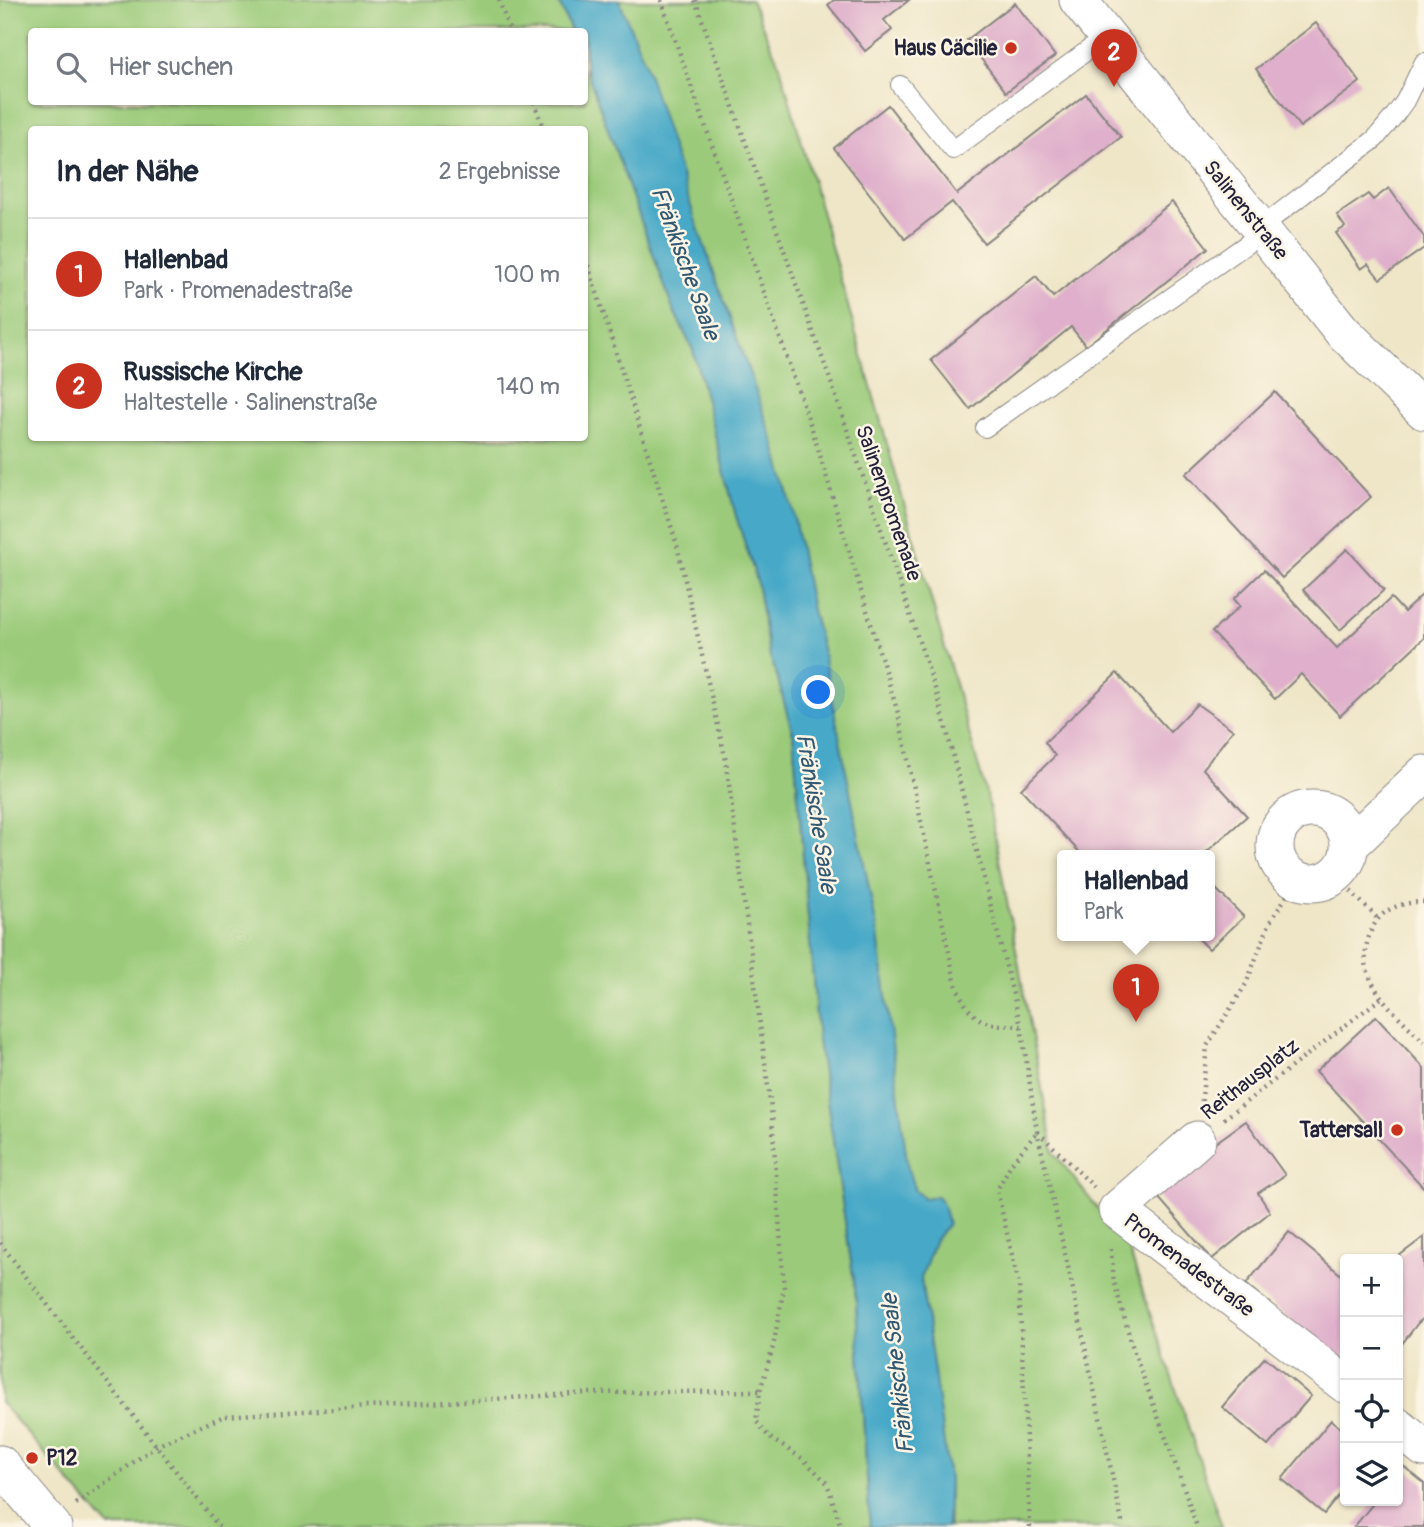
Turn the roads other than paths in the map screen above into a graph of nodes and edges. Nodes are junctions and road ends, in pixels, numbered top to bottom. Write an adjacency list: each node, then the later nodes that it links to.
1 (1078, 0): 2 (street, Salinenstraße)
2 (1107, 36): 4 (lane); 5 (street, Salinenstraße)
3 (1424, 62): 5 (lane)
4 (900, 85)
5 (1262, 230): 6 (street, Salinenstraße); 7 (lane)
6 (1424, 411)
7 (985, 428)
8 (1424, 774): 9 (street)
9 (1343, 860): 9 (street)
10 (1197, 1140): 11 (street, Promenadestraße)
11 (1340, 1380)
12 (1403, 1431): 13 (street)
13 (1424, 1448)
14 (0, 1464): 15 (street)
15 (52, 1525)

